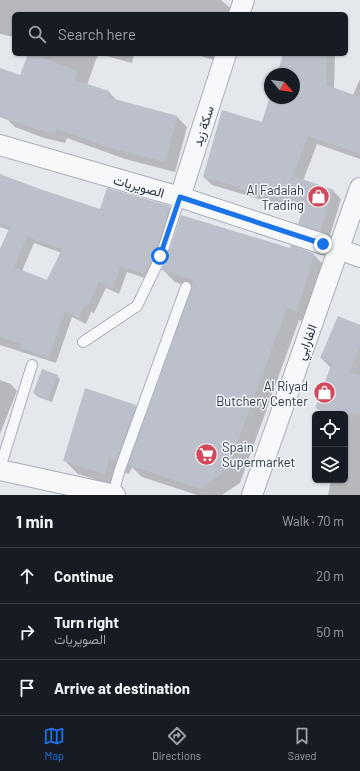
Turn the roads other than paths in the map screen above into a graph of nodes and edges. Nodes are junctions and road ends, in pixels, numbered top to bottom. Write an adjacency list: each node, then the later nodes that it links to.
1 (244, 0): 2 (street)
2 (240, 12)
3 (225, 56): 6 (street, سكة زيد)
4 (0, 145): 6 (street, الصويريات)
5 (360, 188): 7 (street, الفارابي)
6 (180, 197): 7 (street, الصويريات); 10 (lane)
7 (331, 246): 8 (street, الصويريات); 14 (street, الفارابي)
8 (360, 257)
9 (186, 287): 13 (lane)
10 (83, 342)
11 (32, 365): 12 (lane)
12 (0, 469): 13 (street)
13 (114, 495)
14 (252, 495)

